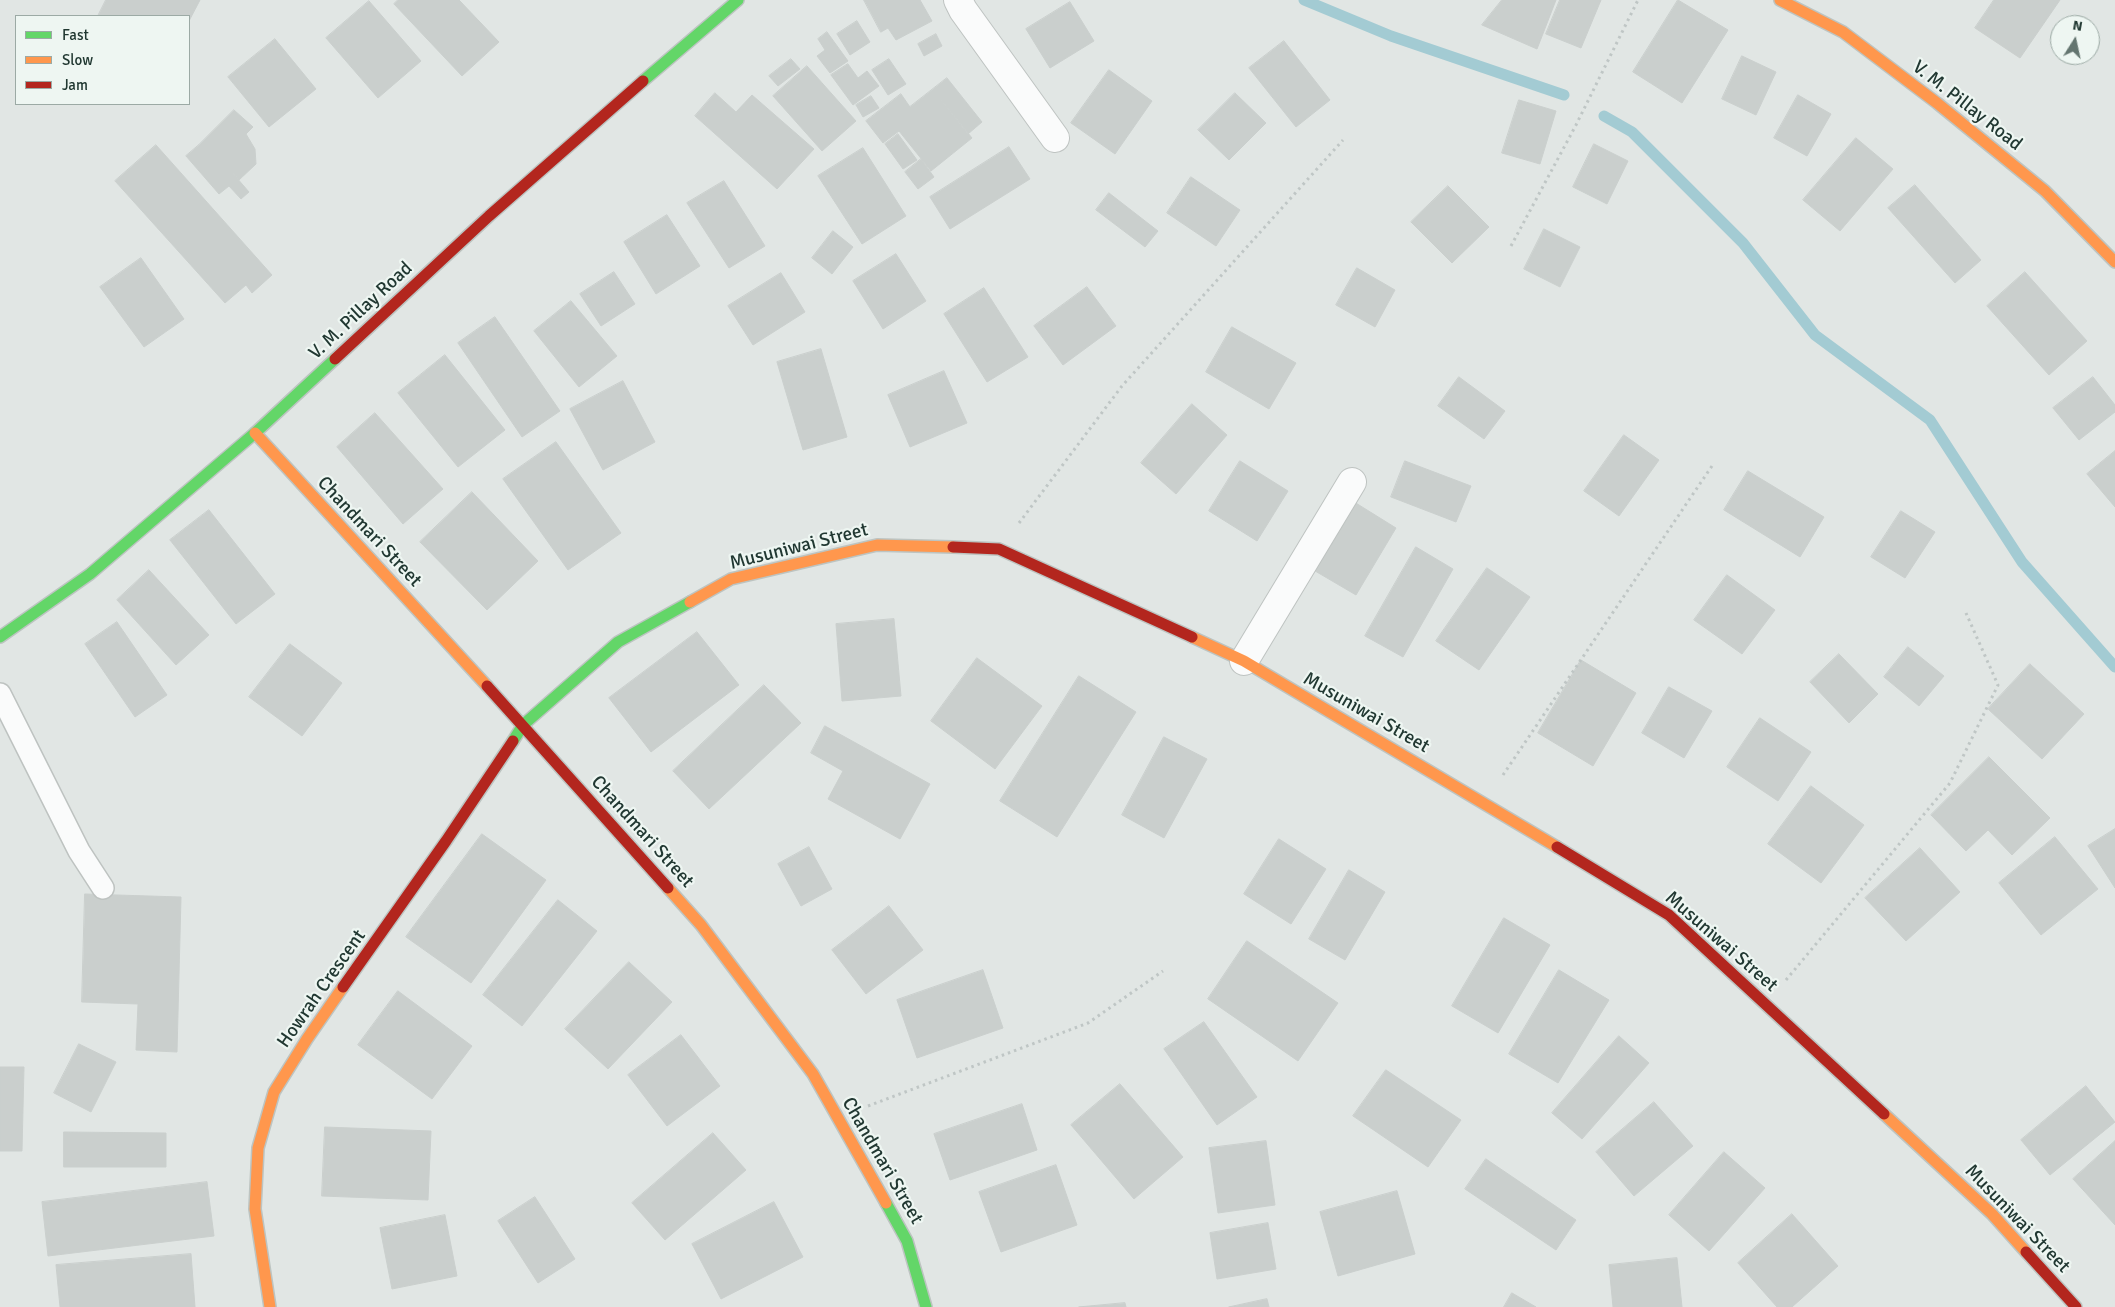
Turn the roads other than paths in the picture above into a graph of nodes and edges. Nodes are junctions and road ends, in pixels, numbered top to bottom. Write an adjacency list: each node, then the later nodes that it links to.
1 (738, 0): 6 (street, V. M. Pillay Road)
2 (958, 0): 4 (street)
3 (1780, 0): 5 (street, V. M. Pillay Road)
4 (1055, 138)
5 (2115, 262)
6 (254, 433): 8 (street, V. M. Pillay Road); 11 (street, Chandmari Street)
7 (1352, 482): 9 (street)
8 (0, 638)
9 (1244, 662): 11 (street, Musuniwai Street); 15 (street, Musuniwai Street)
10 (0, 694): 12 (lane)
11 (523, 725): 13 (street, Howrah Crescent); 14 (street, Chandmari Street)
12 (103, 888)
13 (270, 1307)
14 (926, 1307)
15 (2076, 1307)

